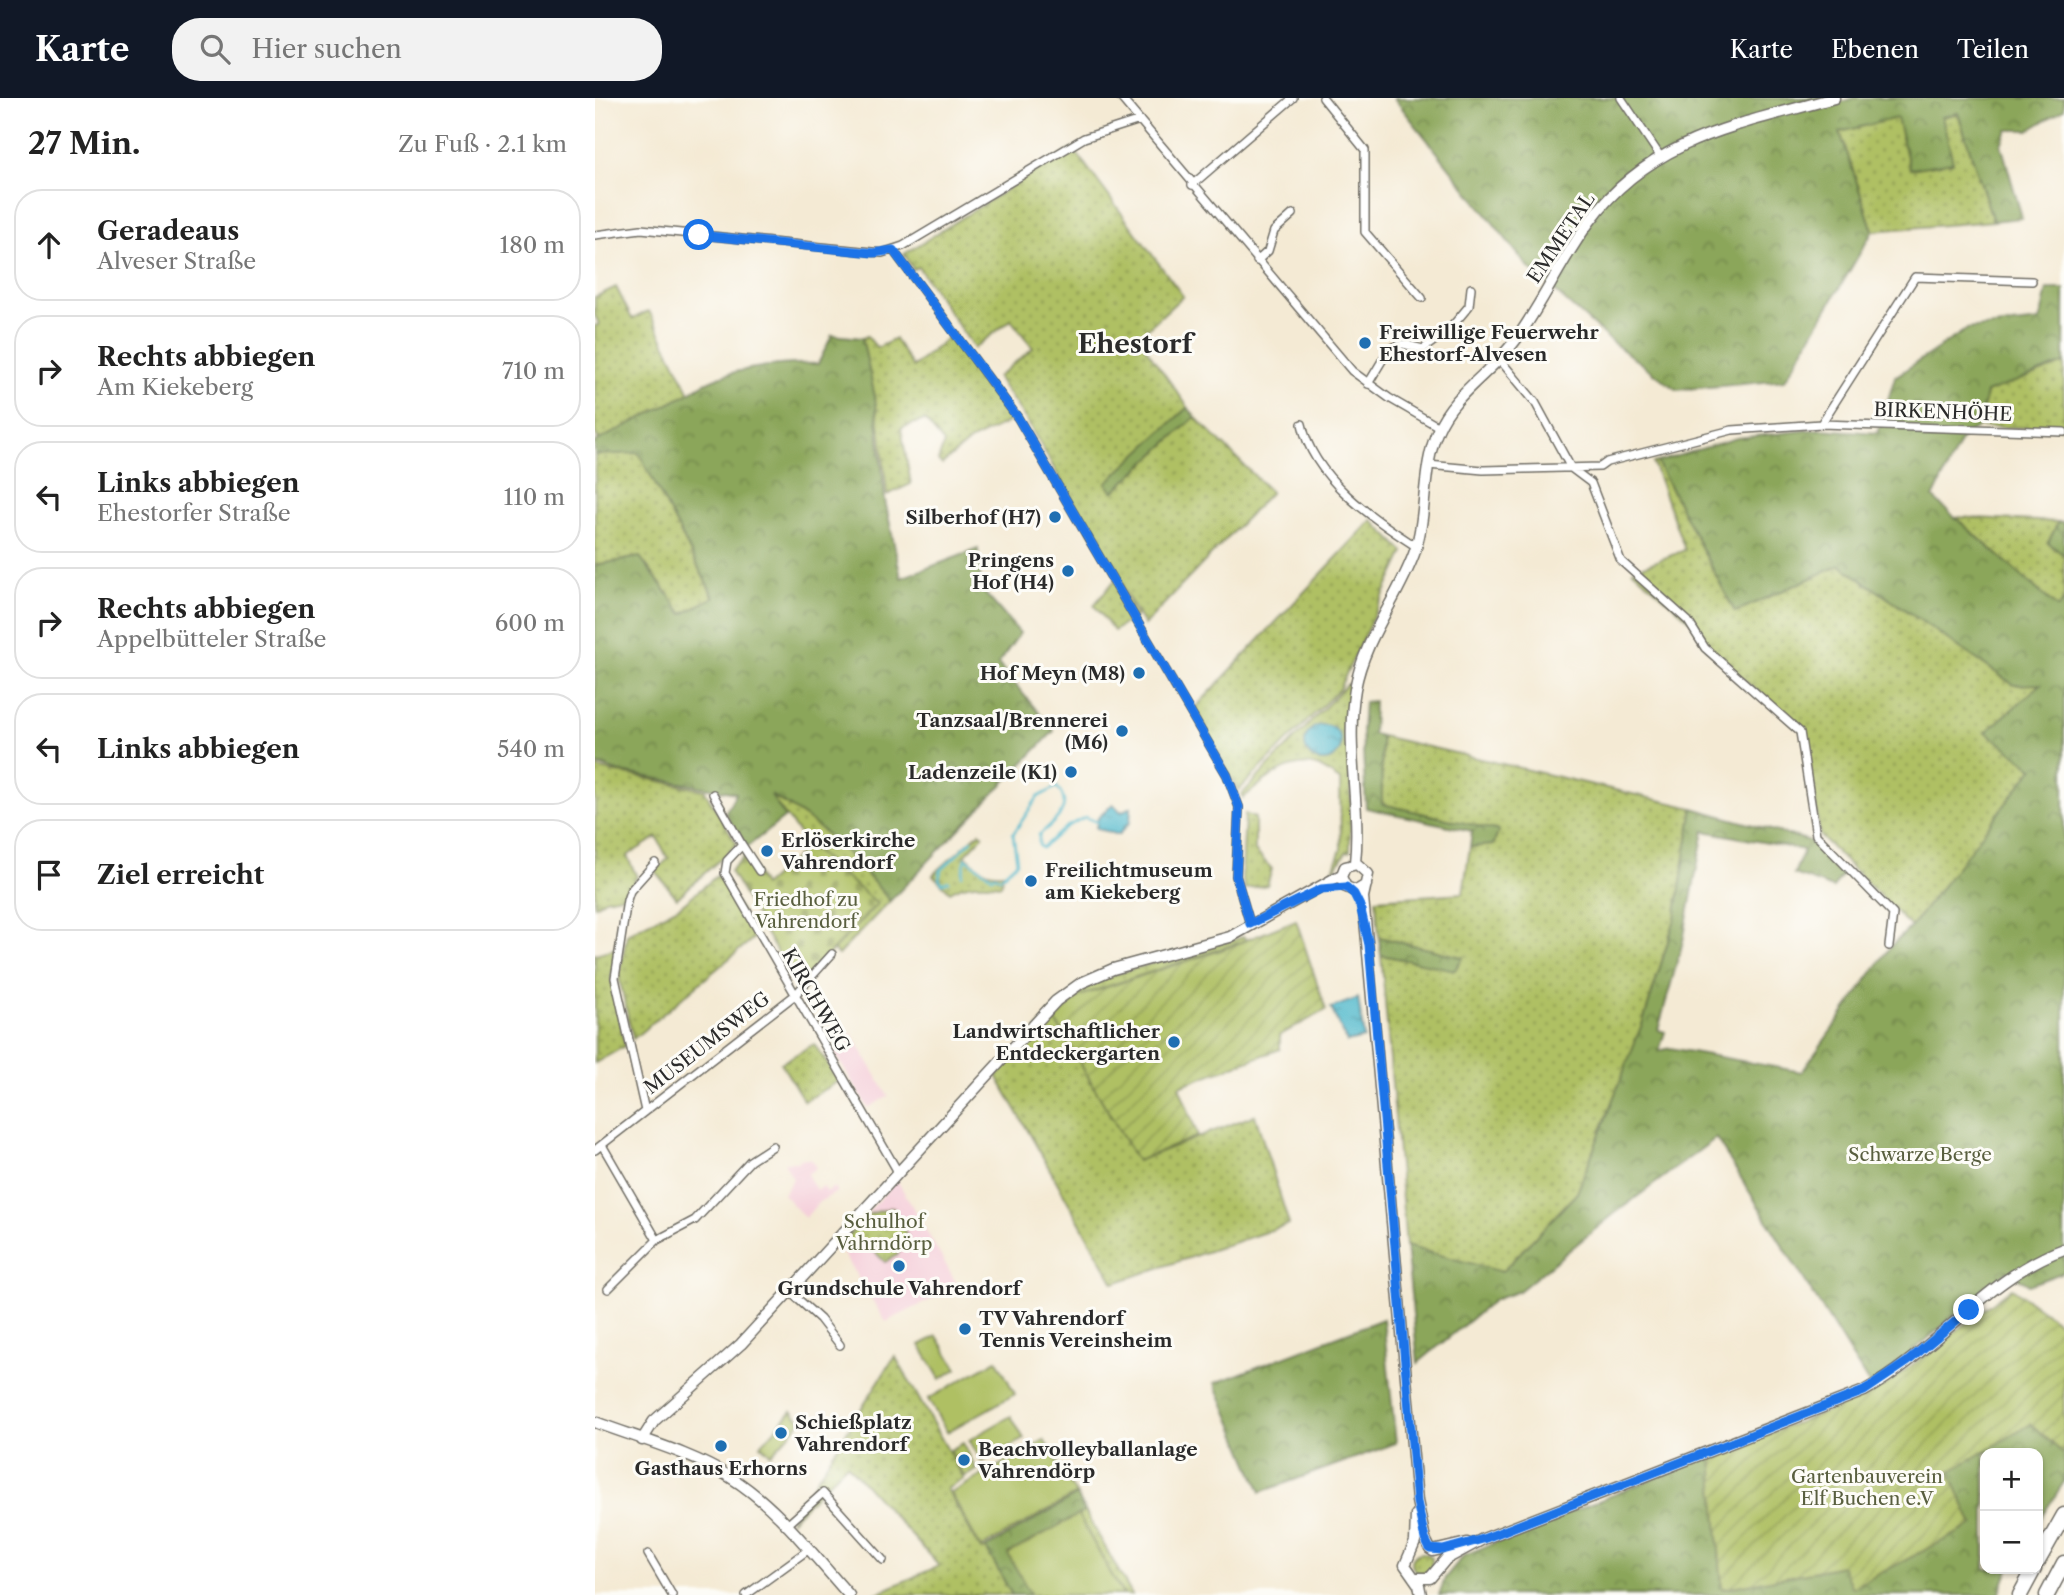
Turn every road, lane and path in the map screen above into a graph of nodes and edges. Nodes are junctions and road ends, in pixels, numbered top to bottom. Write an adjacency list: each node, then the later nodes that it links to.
1 (1121, 98): 6 (street)
2 (1293, 98): 8 (street)
3 (1323, 98): 15 (street)
4 (1621, 98): 7 (street)
5 (1834, 98): 7 (main road, EMMETAL)
6 (1140, 120): 8 (street); 11 (street)
7 (1660, 156): 16 (main road, EMMETAL)
8 (1192, 185): 12 (street)
9 (1293, 214): 12 (street)
10 (595, 235): 11 (street)
11 (893, 250): 34 (street)
12 (1257, 261): 17 (street)
13 (2032, 281): 19 (street)
14 (1471, 288): 17 (street)
15 (1422, 298)
16 (1500, 360): 20 (main road, EMMETAL); 23 (street)
17 (1368, 384): 20 (street)
18 (1302, 424): 24 (street)
19 (1821, 424): 21 (street, BIRKENHÖHE); 23 (street, BIRKENHÖHE)
20 (1439, 427): 22 (main road)
21 (2064, 432)
22 (1428, 465): 23 (street, BIRKENHÖHE); 24 (main road)
23 (1571, 468): 36 (street)
24 (1416, 547): 28 (main road)
25 (713, 794): 26 (street)
26 (743, 845): 29 (street); 38 (street, KIRCHWEG)
27 (655, 863): 39 (street)
28 (1355, 863): 30 (main road); 31 (main road)
29 (759, 871)
30 (1341, 875): 32 (main road); 33 (main road)
31 (1366, 885): 33 (main road); 35 (main road)
32 (1321, 889): 33 (main road); 34 (main road)
33 (1348, 889): 35 (main road)
34 (1250, 924): 42 (main road)
35 (1368, 932): 50 (main road)
36 (1889, 946)
37 (832, 954): 38 (street, MUSEUMSWEG)
38 (795, 995): 39 (street, MUSEUMSWEG); 42 (street, KIRCHWEG)
39 (645, 1111): 41 (street, MUSEUMSWEG)
40 (773, 1146): 43 (street)
41 (598, 1147): 43 (street)
42 (898, 1172): 46 (main road)
43 (657, 1240): 45 (street)
44 (2064, 1249): 53 (main road)
45 (608, 1289)
46 (789, 1291): 47 (street); 49 (main road)
47 (840, 1345)
48 (595, 1422): 49 (main road)
49 (642, 1440): 52 (main road)
50 (1417, 1502): 55 (main road); 56 (main road)
51 (2064, 1514): 57 (highway)
52 (786, 1526): 54 (main road); 59 (street)
53 (1483, 1539): 56 (main road); 61 (main road)
54 (808, 1550): 66 (street); 67 (main road)
55 (1412, 1550): 56 (main road); 64 (main road)
56 (1431, 1550): 61 (main road)
57 (2043, 1551)
58 (648, 1554): 65 (street)
59 (883, 1560)
60 (2064, 1563): 71 (highway)
61 (1438, 1566): 63 (main road)
62 (2030, 1574): 70 (highway)
63 (1431, 1577): 64 (main road); 69 (main road)
64 (1414, 1578): 68 (main road)
65 (672, 1595)
66 (745, 1595)
67 (849, 1595)
68 (1421, 1595)
69 (1428, 1595)
70 (2020, 1595)
71 (2047, 1595)

